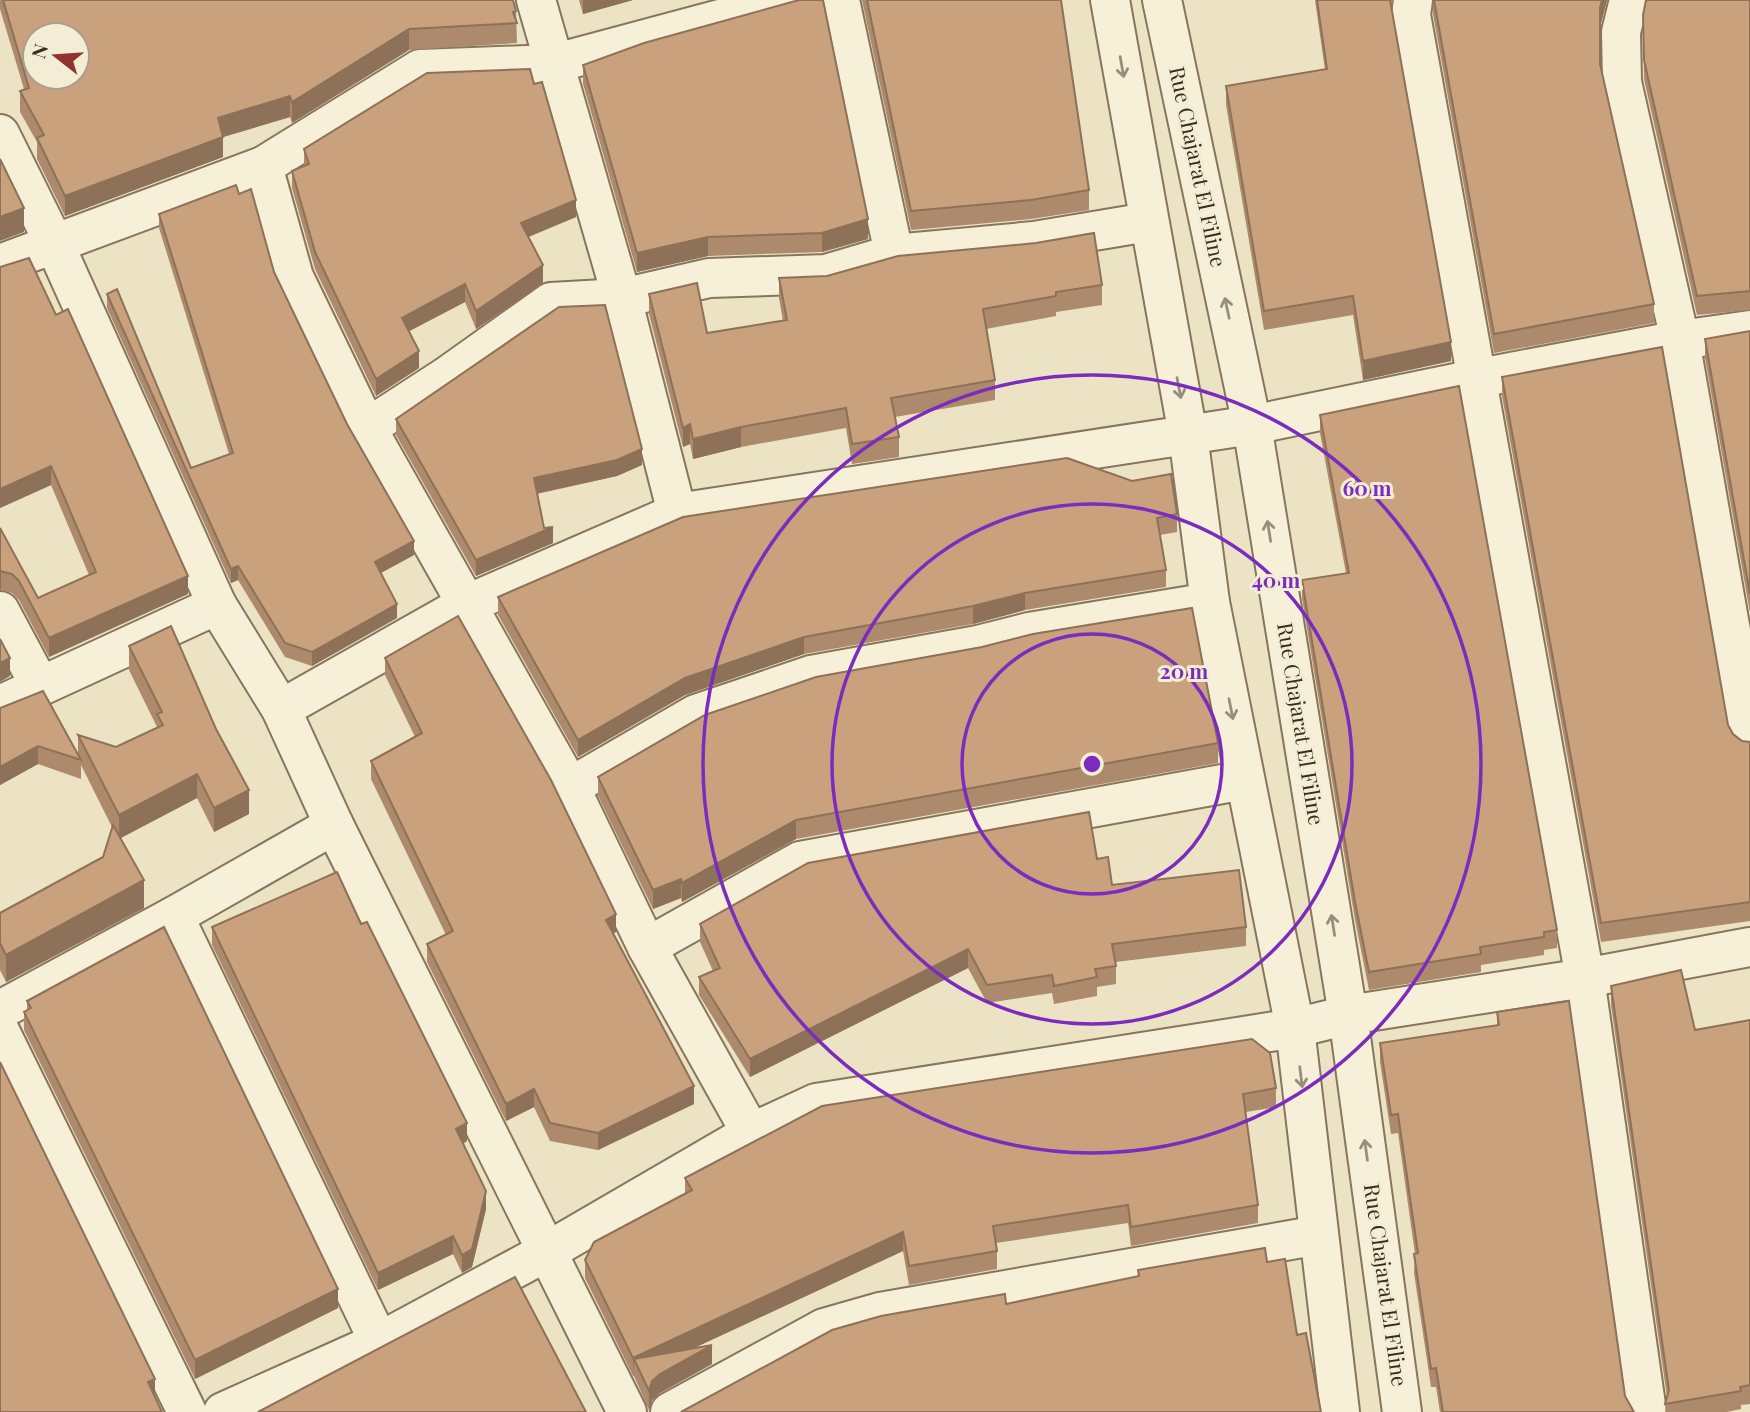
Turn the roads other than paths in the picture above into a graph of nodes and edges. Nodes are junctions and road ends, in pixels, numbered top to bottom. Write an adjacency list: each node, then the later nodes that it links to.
1 (536, 0): 8 (street)
2 (791, 0): 8 (street)
3 (840, 0): 13 (street)
4 (1110, 0): 11 (street, one-way to 11)
5 (1162, 0): 19 (street, Rue Chajarat El Filine, one-way to 5)
6 (1413, 0): 18 (street)
7 (1629, 0): 17 (street)
8 (552, 64): 10 (street); 15 (street)
9 (0, 134): 12 (street)
10 (263, 166): 12 (street); 20 (street)
11 (1148, 222): 13 (street); 21 (street, one-way to 21)
12 (54, 243): 14 (street); 25 (street)
13 (894, 254): 15 (street)
14 (0, 264)
15 (622, 298): 20 (street); 22 (street)
16 (1750, 330): 17 (street)
17 (1680, 340): 18 (street); 30 (street)
18 (1479, 378): 19 (street); 37 (street)
19 (1252, 425): 21 (street); 39 (street, Rue Chajarat El Filine, one-way to 19)
20 (367, 428): 24 (street)
21 (1188, 435): 22 (street); 23 (street)
22 (677, 513): 24 (street)
23 (1210, 602): 31 (street, one-way to 31); 32 (street)
24 (465, 605): 29 (street); 32 (street)
25 (218, 606): 27 (street); 29 (street)
26 (0, 611): 27 (street)
27 (39, 684): 28 (street)
28 (0, 705)
29 (281, 709): 33 (street)
30 (1750, 740)
31 (1244, 780): 35 (street); 40 (street)
32 (570, 787): 35 (street)
33 (334, 825): 34 (street); 44 (street)
34 (174, 916): 38 (street); 45 (street)
35 (647, 947): 42 (street)
36 (1750, 947): 37 (street)
37 (1585, 978): 39 (street); 52 (street)
38 (0, 1010)
39 (1348, 1015): 40 (street); 51 (street, Rue Chajarat El Filine, one-way to 39)
40 (1295, 1028): 42 (street); 43 (street, one-way to 43)
41 (0, 1031): 46 (street)
42 (751, 1133): 44 (street)
43 (1319, 1235): 49 (street); 50 (street)
44 (548, 1251): 45 (street); 48 (street)
45 (379, 1342): 47 (street)
46 (187, 1412)
47 (223, 1412)
48 (627, 1412)
49 (670, 1412)
50 (1340, 1412)
51 (1402, 1412)
52 (1647, 1412)

